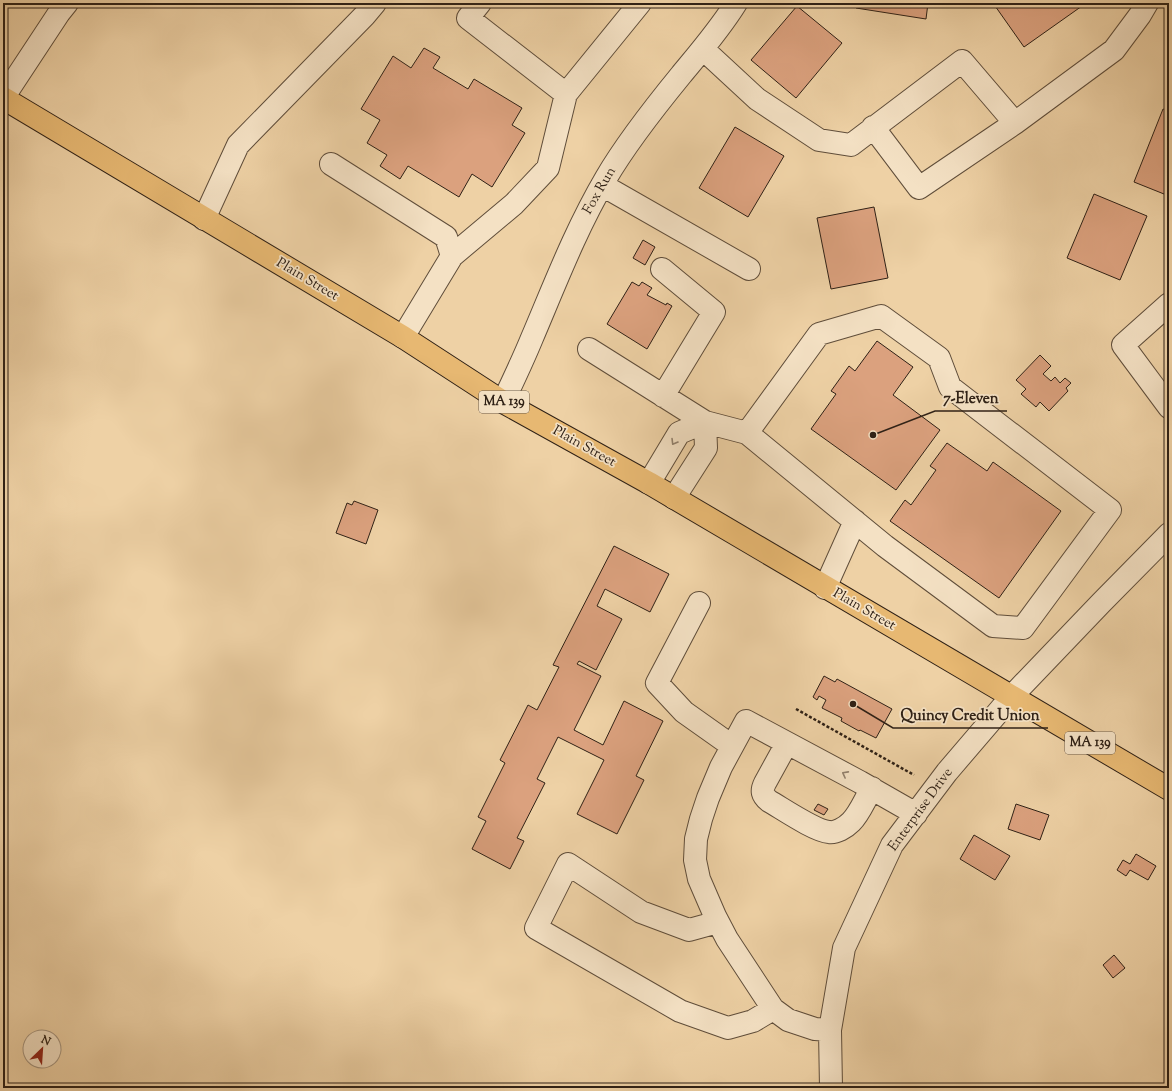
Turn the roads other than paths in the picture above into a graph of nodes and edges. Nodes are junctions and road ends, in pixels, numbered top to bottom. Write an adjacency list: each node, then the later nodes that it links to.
1 (67, 3): 9 (street)
2 (375, 3): 14 (street)
3 (480, 3): 8 (street)
4 (640, 3): 8 (street)
5 (736, 3): 7 (street, Fox Run)
6 (1147, 3): 10 (street)
7 (703, 49): 11 (street); 13 (street, Fox Run)
8 (566, 94): 15 (street)
9 (3, 98): 14 (main road, Plain Street / MA 139)
10 (1015, 123): 11 (street); 11 (street)
11 (873, 127)
12 (331, 164): 15 (street)
13 (602, 185): 17 (street); 22 (street, Fox Run)
14 (204, 219): 19 (main road, Plain Street / MA 139)
15 (452, 256): 19 (street)
16 (662, 269): 21 (street)
17 (749, 269)
18 (1169, 304): 23 (street)
19 (403, 337): 22 (main road, Plain Street / MA 139)
20 (589, 349): 21 (street)
21 (663, 396): 24 (street)
22 (503, 402): 26 (main road, Plain Street / MA 139)
23 (1169, 406)
24 (705, 422): 25 (street); 26 (street, one-way to 26); 27 (street)
25 (747, 433): 28 (street); 28 (street)
26 (649, 483): 27 (main road, Plain Street / MA 139)
27 (674, 498): 30 (main road, Plain Street / MA 139)
28 (855, 521): 30 (street)
29 (1169, 534): 32 (street, Enterprise Drive)
30 (825, 588): 32 (main road, Plain Street / MA 139)
31 (699, 603): 34 (street)
32 (1012, 696): 36 (main road, Plain Street / MA 139); 37 (street, Enterprise Drive)
33 (787, 743): 34 (street); 35 (street, one-way to 33); 35 (street)
34 (732, 746): 38 (street)
35 (872, 788): 37 (street)
36 (1169, 789)
37 (916, 814): 40 (street, Enterprise Drive)
38 (718, 922): 39 (street); 39 (street)
39 (773, 1009): 40 (street)
40 (830, 1030): 41 (street, Enterprise Drive)
41 (831, 1088)

